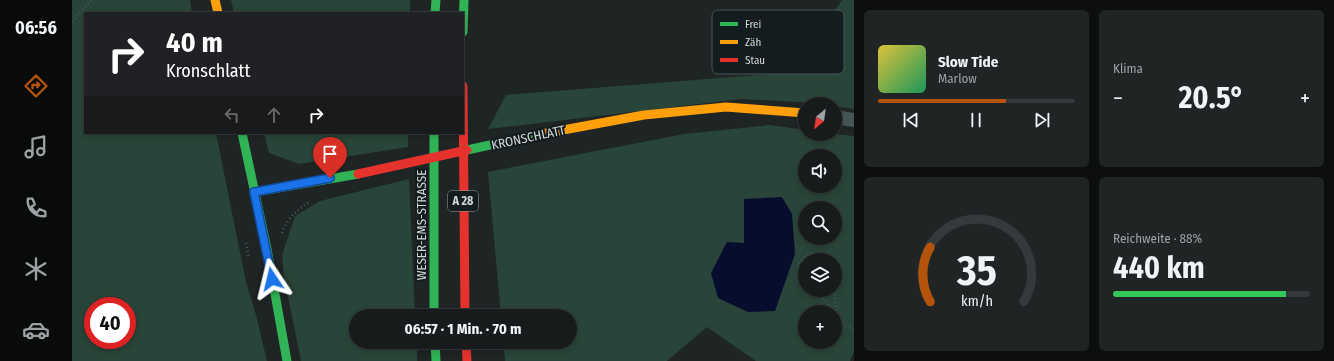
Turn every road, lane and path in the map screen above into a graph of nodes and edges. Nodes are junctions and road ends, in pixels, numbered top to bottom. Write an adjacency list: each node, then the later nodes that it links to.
1 (91, 0): 8 (path)
2 (216, 0): 5 (main road)
3 (436, 0): 6 (main road)
4 (464, 0): 7 (main road)
5 (218, 12)
6 (435, 12)
7 (464, 12)
8 (72, 22)
9 (798, 112): 15 (main road, KRONSCHLATT, bridge)
10 (842, 118): 11 (street)
11 (854, 120)
12 (242, 134): 15 (main road)
13 (434, 134): 22 (main road, WESER-EMS-STRASSE / A 28)
14 (463, 134): 23 (main road, A 28)
15 (254, 192): 18 (main road)
16 (313, 200): 17 (path)
17 (281, 236)
18 (267, 249): 19 (path); 28 (main road)
19 (248, 253)
20 (821, 297): 21 (path)
21 (829, 305)
22 (434, 309)
23 (465, 309)
24 (842, 322): 25 (path)
25 (854, 329)
26 (435, 349): 29 (main road)
27 (466, 349): 30 (main road)
28 (287, 361)
29 (436, 361)
30 (467, 361)

